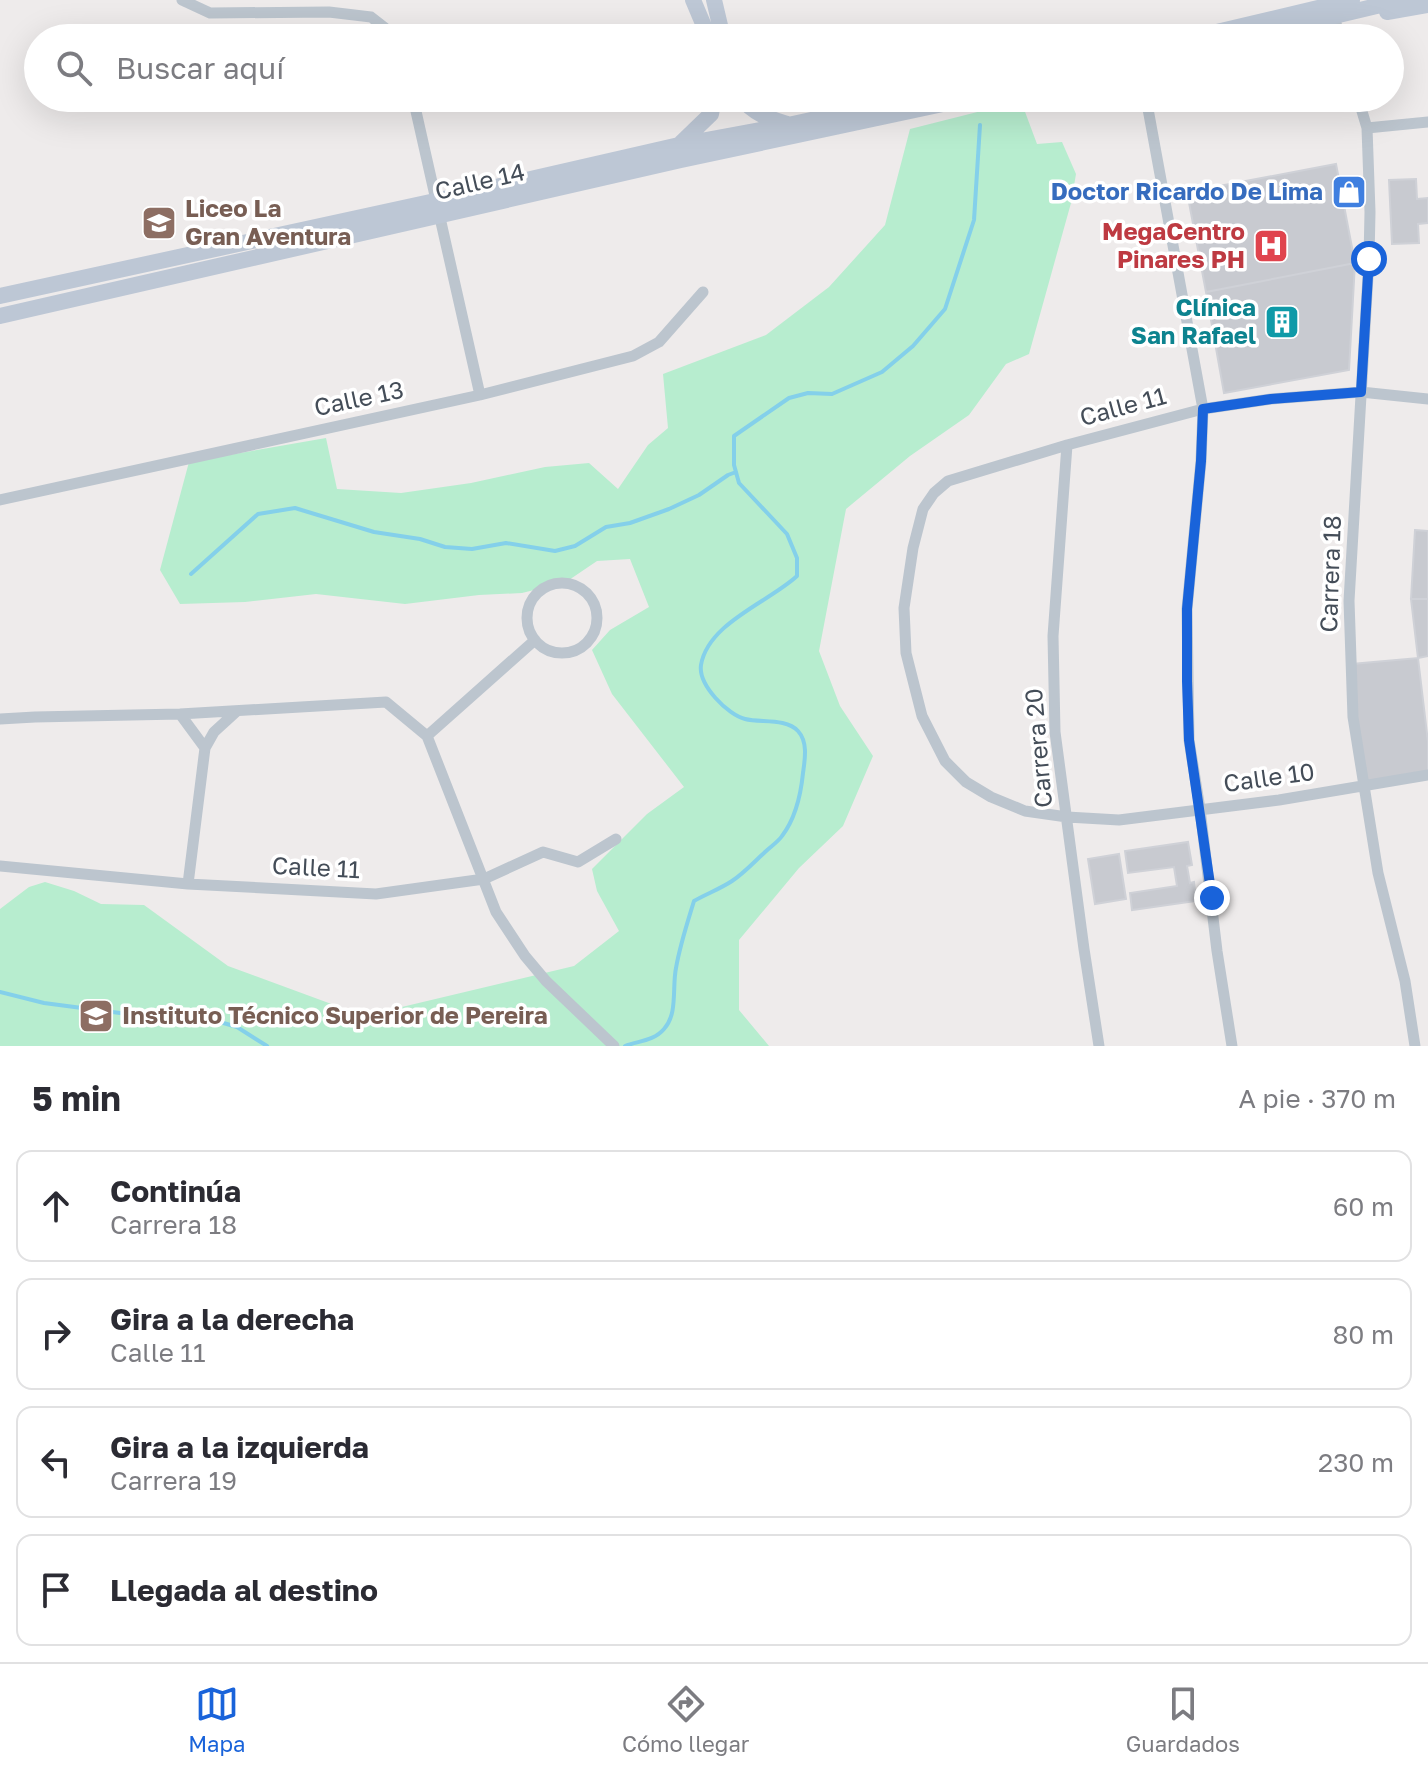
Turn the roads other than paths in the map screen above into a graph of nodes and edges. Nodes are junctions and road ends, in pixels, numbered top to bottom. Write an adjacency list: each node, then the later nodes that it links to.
1 (182, 0): 10 (street)
2 (693, 0): 11 (main road)
3 (1319, 0): 8 (main road)
4 (1402, 0): 6 (main road)
5 (714, 1): 12 (main road)
6 (1359, 4): 8 (main road); 9 (main road)
7 (1428, 5): 9 (main road)
8 (1286, 16): 13 (main road)
9 (1334, 16): 14 (main road); 15 (street)
10 (380, 24)
11 (703, 24)
12 (720, 24)
13 (1251, 24)
14 (1301, 24)
15 (1336, 24)
16 (416, 112): 30 (street)
17 (707, 112): 28 (main road)
18 (713, 112): 27 (main road)
19 (755, 112): 25 (main road)
20 (848, 112): 25 (main road, Calle 14)
21 (906, 112): 29 (main road, Calle 14)
22 (1149, 112): 37 (street)
23 (1362, 112): 26 (street, Carrera 18)
24 (1428, 122): 26 (street)
25 (788, 125): 27 (main road, Calle 14)
26 (1367, 128): 34 (street, Carrera 18)
27 (726, 136): 28 (main road, Calle 14); 29 (main road)
28 (679, 145): 30 (main road, Calle 14)
29 (742, 147): 30 (main road, Calle 14)
30 (437, 208): 32 (main road, Calle 14); 33 (main road, Calle 14); 35 (street)
31 (703, 292): 35 (street, Calle 13)
32 (0, 296)
33 (0, 316)
34 (1361, 392): 36 (street, Calle 11); 37 (street, Calle 11); 47 (street, Carrera 18)
35 (480, 395): 39 (street, Calle 13)
36 (1428, 399)
37 (1203, 409): 38 (street, Calle 11); 48 (street)
38 (1067, 445): 49 (street, Carrera 20); 49 (street, Calle 11)
39 (0, 500)
40 (535, 640): 40 (street); 44 (street)
41 (237, 711): 42 (street); 44 (street); 45 (street)
42 (180, 714): 43 (street); 45 (street)
43 (0, 719)
44 (427, 736): 52 (street)
45 (205, 748): 53 (street)
46 (1428, 775): 47 (street, Calle 10)
47 (1363, 787): 48 (street, Calle 10); 57 (street, Carrera 18)
48 (1200, 809): 49 (street, Calle 10); 56 (street)
49 (1067, 817): 55 (street, Carrera 20)
50 (616, 839): 52 (street, Calle 11)
51 (0, 866): 53 (street, Calle 11)
52 (484, 879): 53 (street, Calle 11); 54 (street)
53 (188, 884)
54 (614, 1046)
55 (1099, 1046)
56 (1232, 1046)
57 (1415, 1046)

